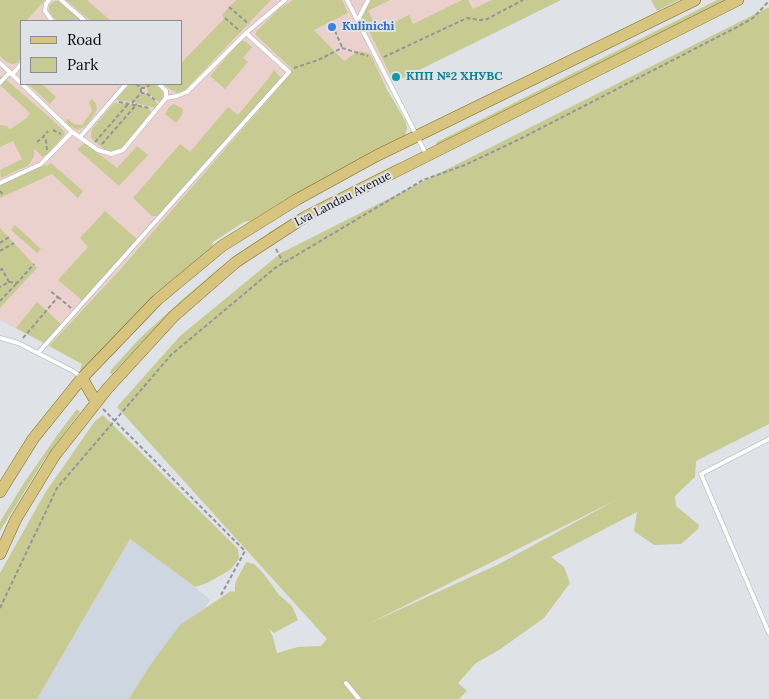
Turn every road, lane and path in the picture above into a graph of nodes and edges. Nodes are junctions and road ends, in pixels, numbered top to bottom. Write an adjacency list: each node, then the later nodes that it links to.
1 (49, 0): 12 (lane)
2 (61, 0): 13 (lane)
3 (285, 0): 15 (lane)
4 (347, 0): 14 (lane)
5 (368, 0): 14 (lane)
6 (523, 0): 19 (path)
7 (695, 0): 47 (main road, Lva Landau Avenue)
8 (738, 0): 53 (main road, Lva Landau Avenue)
9 (769, 1): 63 (path)
10 (229, 8): 15 (path)
11 (225, 18): 17 (path)
12 (51, 20)
13 (85, 20)
14 (358, 20): 19 (lane)
15 (252, 27): 17 (lane)
16 (335, 31): 18 (path)
17 (245, 34): 22 (lane); 35 (lane)
18 (342, 48): 19 (path); 22 (path)
19 (378, 60): 47 (lane)
20 (0, 63): 23 (lane)
21 (20, 65): 23 (lane)
22 (289, 72): 72 (lane)
23 (11, 73): 24 (lane); 25 (lane)
24 (20, 82)
25 (0, 83)
26 (23, 85): 45 (lane)
27 (125, 85): 36 (lane)
28 (137, 85): 31 (path)
29 (149, 85): 32 (path)
30 (160, 85): 35 (lane)
31 (141, 88): 32 (path); 33 (path)
32 (146, 88): 34 (path)
33 (142, 93): 34 (path); 37 (path)
34 (146, 93): 39 (path)
35 (166, 98): 39 (lane)
36 (111, 101): 37 (path); 49 (lane)
37 (130, 103): 38 (path); 41 (path)
38 (137, 104): 40 (path); 42 (path)
39 (160, 105): 40 (lane)
40 (156, 110): 52 (lane)
41 (111, 123): 42 (path); 51 (path)
42 (117, 127): 52 (path)
43 (52, 130): 46 (path)
44 (48, 132): 48 (path)
45 (72, 132): 46 (lane); 49 (lane)
46 (68, 136): 54 (lane)
47 (416, 136): 53 (lane); 76 (main road, Lva Landau Avenue)
48 (43, 137): 50 (path); 54 (path)
49 (80, 137): 51 (lane)
50 (37, 142)
51 (92, 146): 52 (lane)
52 (98, 150)
53 (427, 155): 77 (main road, Lva Landau Avenue)
54 (48, 157): 55 (lane)
55 (0, 184)
56 (0, 191): 57 (path)
57 (4, 196)
58 (9, 237): 59 (path)
59 (0, 243)
60 (14, 243): 62 (path)
61 (276, 249): 63 (path)
62 (0, 251)
63 (284, 263): 78 (path)
64 (34, 264): 67 (path)
65 (0, 270): 66 (path)
66 (9, 282): 67 (path); 68 (path)
67 (17, 283): 71 (path)
68 (0, 287)
69 (49, 290): 70 (path)
70 (58, 297): 72 (path); 74 (path)
71 (0, 301)
72 (75, 311): 75 (lane)
73 (0, 338): 74 (lane)
74 (18, 343): 75 (lane)
75 (38, 354): 76 (lane)
76 (82, 378): 77 (main road); 80 (main road, Lva Landau Avenue)
77 (96, 402): 78 (path); 81 (main road, Lva Landau Avenue)
78 (115, 421): 82 (path); 83 (path)
79 (769, 438): 84 (lane)
80 (0, 492)
81 (0, 554)
82 (221, 595)
83 (0, 608)
84 (769, 633)
85 (346, 683): 86 (lane)
86 (358, 699)

